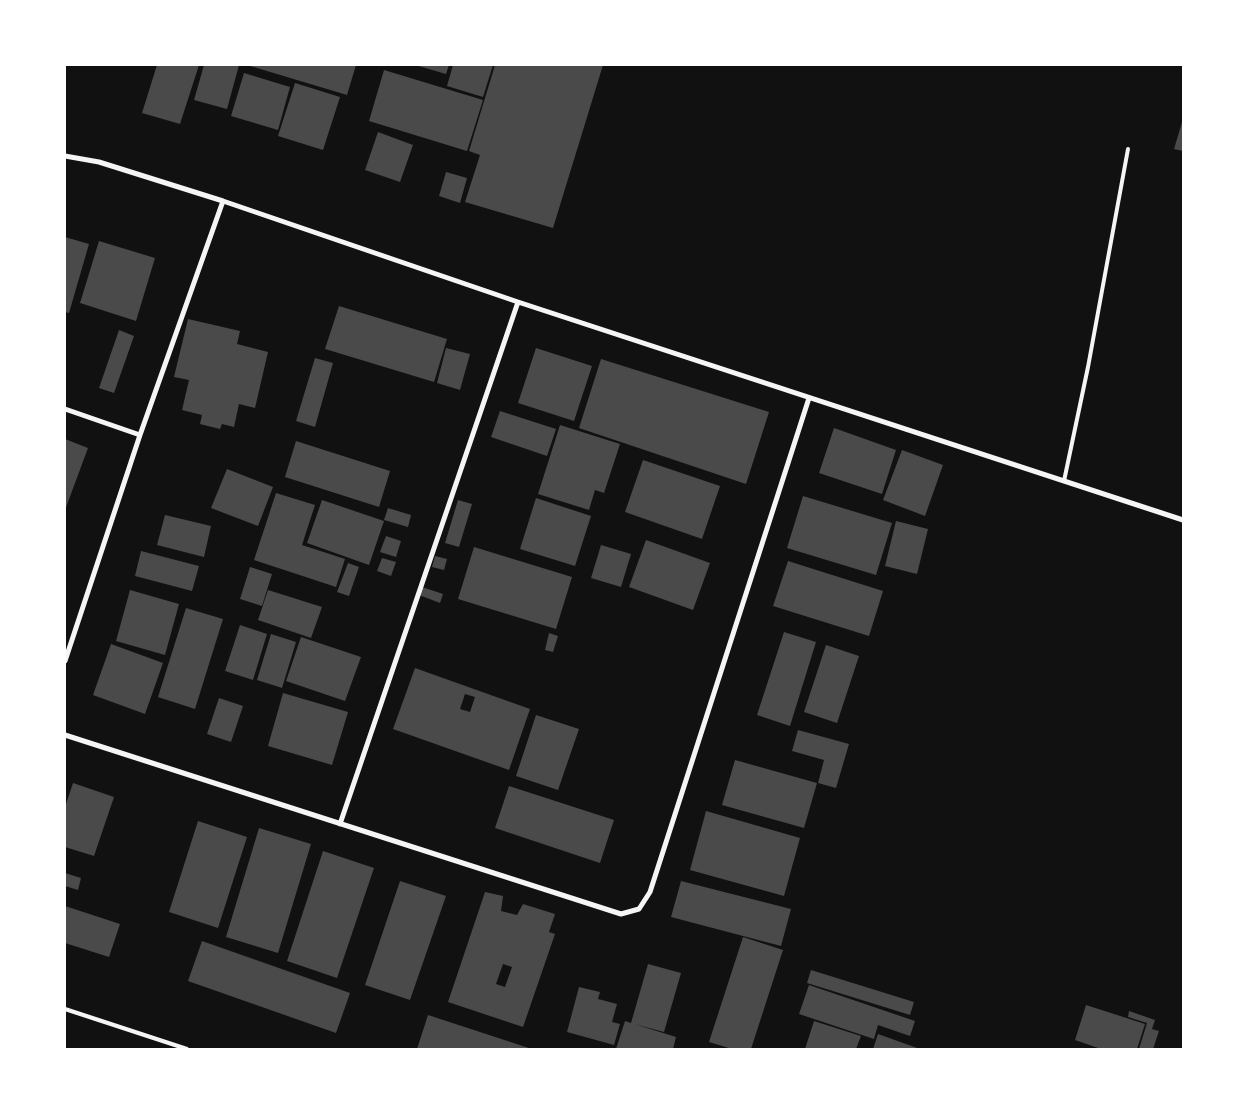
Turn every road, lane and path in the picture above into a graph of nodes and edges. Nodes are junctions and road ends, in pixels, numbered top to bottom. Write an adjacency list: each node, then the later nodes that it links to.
1 (1128, 149): 8 (lane)
2 (65, 156): 3 (street)
3 (224, 202): 4 (street); 7 (street)
4 (518, 302): 5 (street); 12 (street)
5 (809, 398): 8 (street); 12 (street)
6 (65, 409): 7 (street)
7 (140, 435): 10 (street)
8 (1064, 481): 9 (street)
9 (1183, 520)
10 (65, 661)
11 (65, 735): 12 (street)
12 (340, 824)
13 (65, 1009): 14 (lane)
14 (186, 1049)

